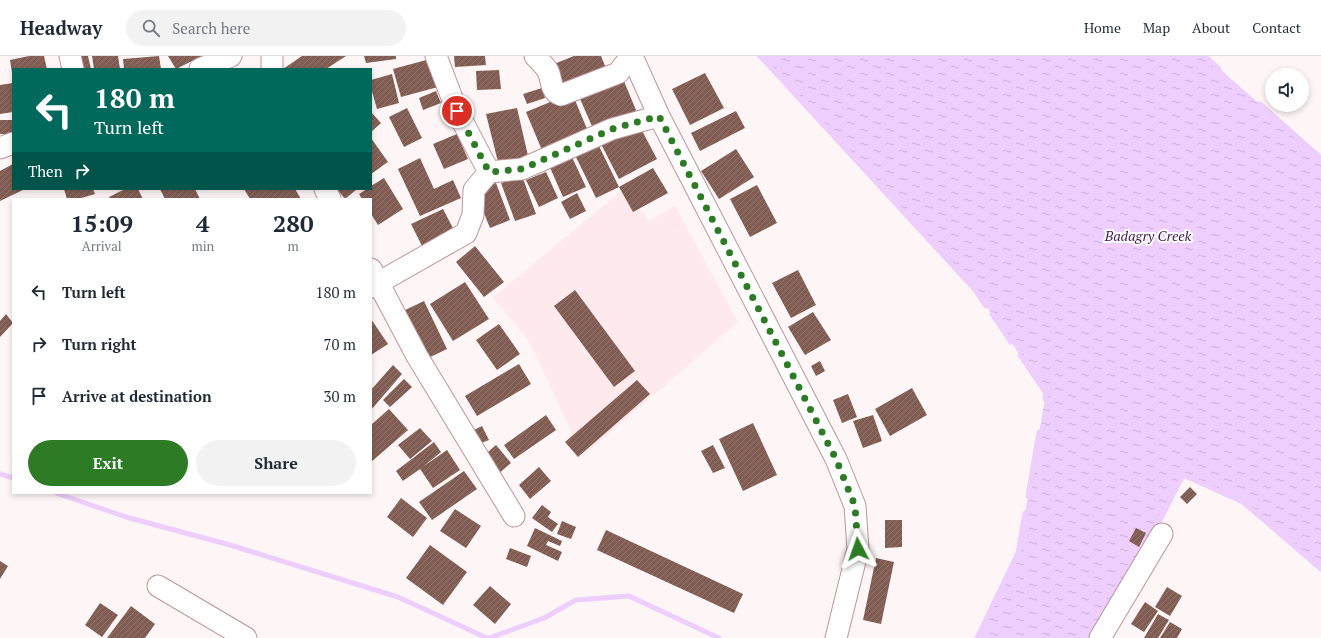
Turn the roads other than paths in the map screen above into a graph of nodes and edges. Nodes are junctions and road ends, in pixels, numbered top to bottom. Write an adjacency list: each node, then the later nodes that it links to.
1 (70, 56): 7 (street)
2 (231, 56): 8 (street)
3 (272, 56): 9 (street)
4 (436, 56): 13 (street)
5 (535, 56): 6 (street)
6 (632, 56): 10 (street)
7 (73, 68)
8 (202, 68)
9 (272, 68)
10 (659, 116): 13 (street); 19 (street)
11 (12, 143): 12 (street)
12 (0, 148)
13 (489, 172): 14 (street)
14 (374, 280): 15 (street)
15 (514, 516)
16 (1162, 534): 20 (street)
17 (158, 586): 18 (street)
18 (246, 638)
19 (836, 638)
20 (1100, 638)

